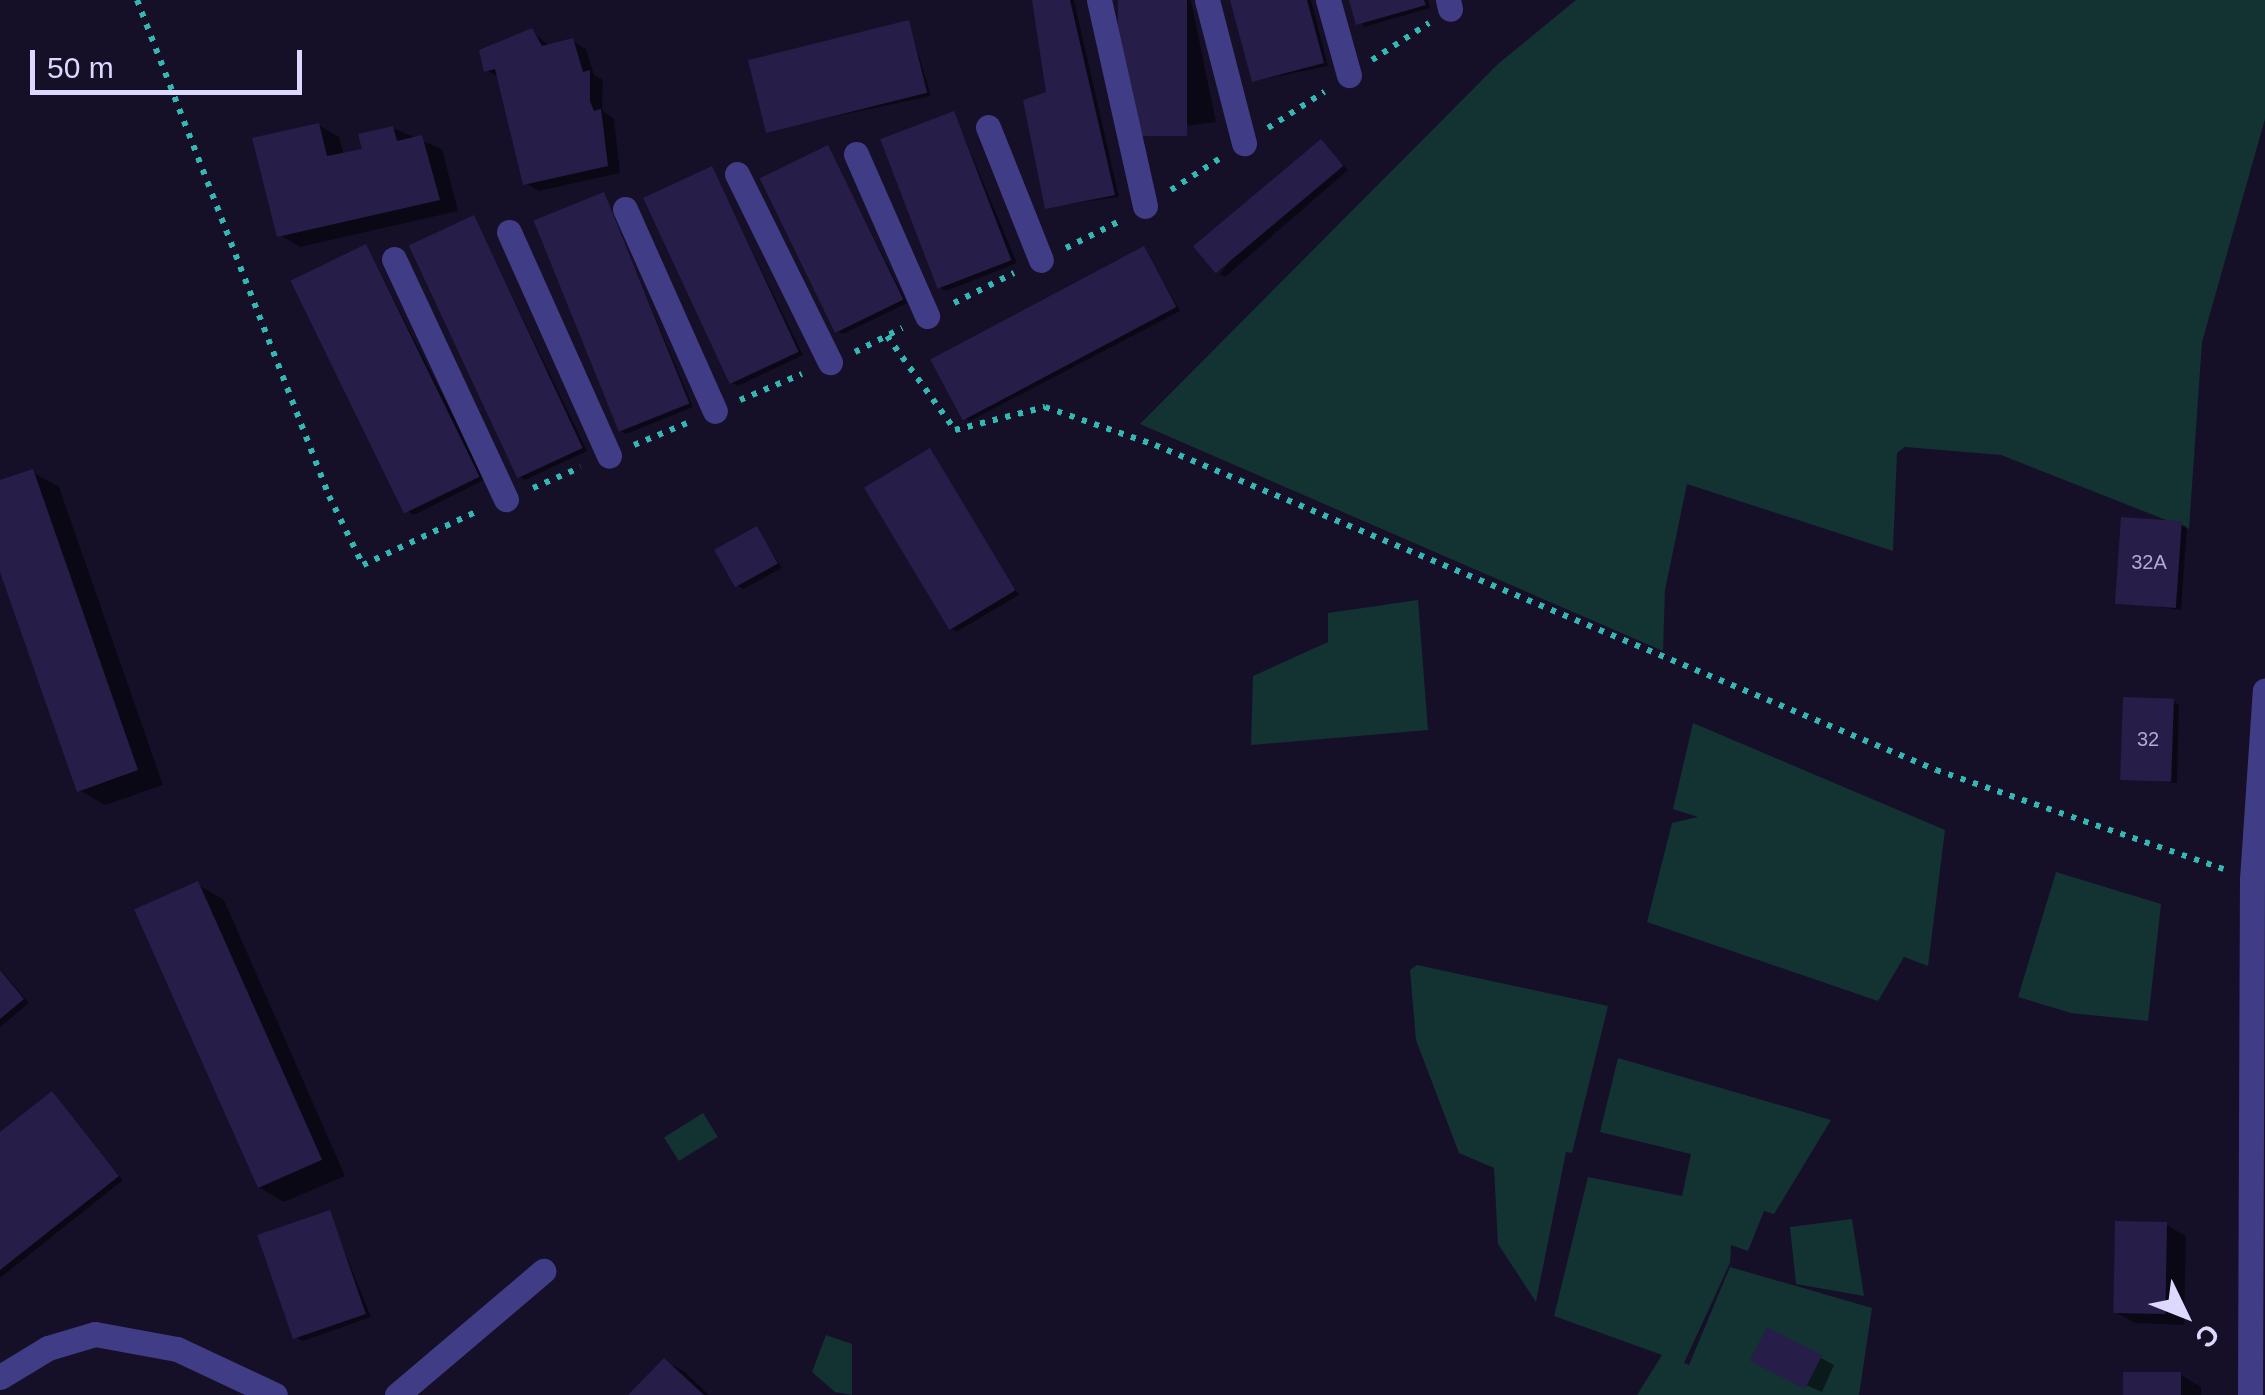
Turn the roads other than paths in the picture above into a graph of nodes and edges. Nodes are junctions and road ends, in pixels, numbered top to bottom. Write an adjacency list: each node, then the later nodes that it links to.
1 (1099, 0): 9 (street)
2 (1208, 0): 6 (street)
3 (1328, 0): 4 (street)
4 (1350, 75)
5 (988, 127): 13 (street)
6 (1244, 143)
7 (856, 154): 14 (street)
8 (737, 174): 15 (street)
9 (1145, 206)
10 (625, 208): 16 (street)
11 (509, 232): 17 (street)
12 (394, 260): 18 (street)
13 (1040, 260)
14 (927, 316)
15 (830, 362)
16 (715, 410)
17 (609, 456)
18 (506, 499)
19 (2265, 690): 20 (street)
20 (2256, 1153): 25 (street)
21 (543, 1271): 24 (street)
22 (0, 1376): 23 (street)
23 (275, 1395)
24 (398, 1395)
25 (2250, 1395)

